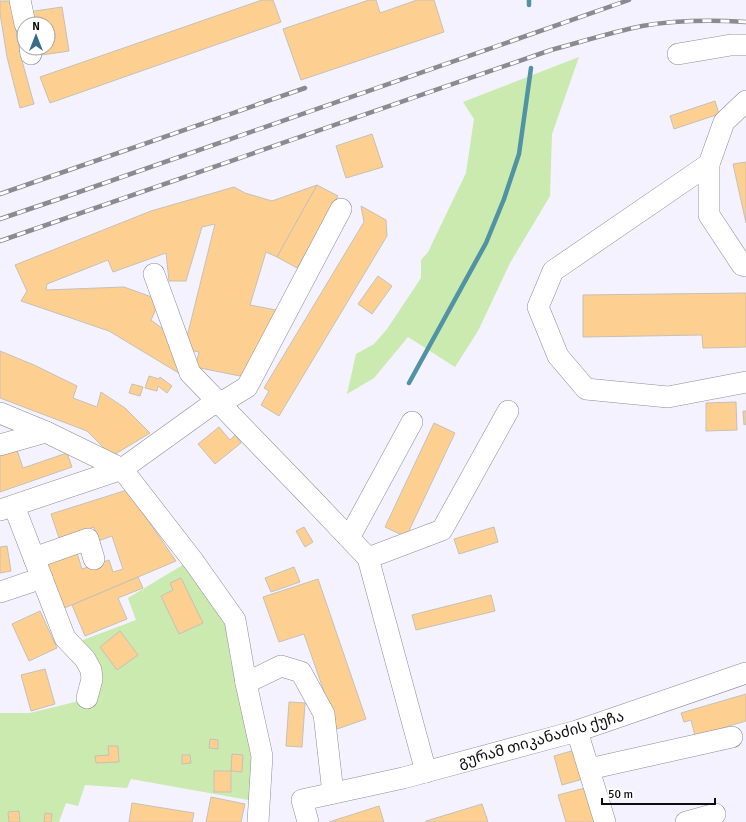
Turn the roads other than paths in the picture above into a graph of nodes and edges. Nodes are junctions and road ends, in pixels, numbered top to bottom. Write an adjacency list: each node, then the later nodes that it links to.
1 (20, 0): 2 (street)
2 (23, 16)
3 (746, 45): 4 (street)
4 (678, 54)
5 (746, 102): 6 (street)
6 (709, 164): 8 (street); 10 (street)
7 (341, 209): 11 (street)
8 (746, 266)
9 (154, 274): 11 (street)
10 (746, 382)
11 (220, 404): 17 (street); 19 (street)
12 (508, 411): 21 (street)
13 (0, 413): 15 (street)
14 (412, 422): 19 (street)
15 (46, 432): 16 (street); 17 (street)
16 (0, 445)
17 (122, 469): 18 (street); 26 (street)
18 (7, 508): 20 (street)
19 (349, 538): 21 (street)
20 (34, 558): 22 (street); 23 (street)
21 (368, 558): 31 (street)
22 (94, 559)
23 (42, 578): 24 (street); 27 (street)
24 (0, 592)
25 (746, 673): 28 (street, გურამ თიკანაძის ქუჩა)
26 (246, 684): 32 (street); 34 (street)
27 (87, 698)
28 (577, 731): 30 (street); 31 (street, გურამ თიკანაძის ქუჩა)
29 (732, 737): 30 (street)
30 (589, 768): 36 (street)
31 (426, 772): 32 (street, გურამ თიკანაძის ქუჩა)
32 (333, 793): 35 (street, გურამ თიკანაძის ქუჩა)
33 (715, 814): 37 (street)
34 (258, 822)
35 (308, 822)
36 (605, 822)
37 (686, 822)

